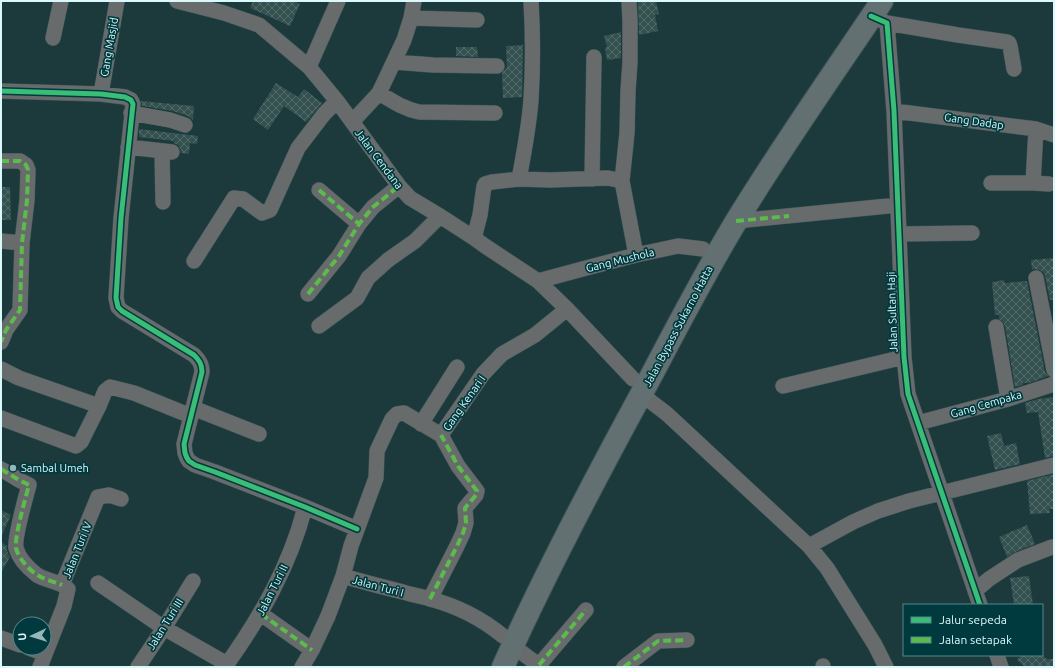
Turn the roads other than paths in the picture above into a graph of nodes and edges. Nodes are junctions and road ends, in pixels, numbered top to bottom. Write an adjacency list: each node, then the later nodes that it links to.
1 (60, 1): 12 (street)
2 (117, 1): 20 (street, Gang Masjid)
3 (177, 1): 8 (street, Jalan Cendana)
4 (338, 1): 16 (street)
5 (414, 1): 10 (street)
6 (531, 1): 31 (street)
7 (628, 1): 33 (street)
8 (215, 6): 16 (street, Jalan Cendana)
9 (876, 10): 17 (street); 22 (street, Jalan Sultan Haji); 42 (highway, Jalan Bypass Sukarno Hatta); 49 (highway, Jalan Bypass Sukarno Hatta)
10 (411, 18): 11 (street); 14 (street)
11 (477, 20)
12 (53, 38)
13 (594, 57): 32 (street)
14 (394, 62): 15 (street); 19 (street)
15 (497, 66)
16 (309, 67): 21 (street, Jalan Cendana)
17 (1014, 69)
18 (1, 91): 20 (street)
19 (378, 93): 24 (street); 25 (street)
20 (101, 94): 23 (street)
21 (337, 101): 25 (street, Jalan Cendana); 51 (street)
22 (894, 111): 27 (street, Gang Dadap); 40 (street, Jalan Sultan Haji)
23 (131, 113): 26 (street); 29 (street)
24 (494, 113)
25 (352, 122): 37 (street, Jalan Cendana)
26 (185, 125)
27 (1036, 129): 28 (street, Gang Dadap); 35 (street)
28 (1054, 134)
29 (128, 147): 39 (street); 68 (street)
30 (1, 161): 48 (street)
31 (519, 179): 32 (street); 46 (street)
32 (592, 179): 33 (street)
33 (622, 181): 50 (street)
34 (991, 183): 35 (street)
35 (1033, 183): 36 (street)
36 (1049, 184)
37 (399, 186): 41 (street, Jalan Cendana); 43 (street)
38 (319, 190): 43 (street)
39 (164, 202)
40 (898, 205): 42 (street); 45 (street, Jalan Sultan Haji)
41 (440, 216): 46 (street, Jalan Cendana); 56 (street)
42 (736, 220): 65 (highway, Jalan Bypass Sukarno Hatta)
43 (359, 224): 54 (street)
44 (972, 233): 45 (street)
45 (899, 234): 59 (street, Jalan Sultan Haji)
46 (474, 238): 53 (street, Jalan Cendana)
47 (1, 242): 48 (street)
48 (22, 243): 58 (street)
49 (703, 249): 50 (street, Gang Mushola); 65 (highway, Jalan Bypass Sukarno Hatta)
50 (636, 255): 53 (street, Gang Mushola)
51 (194, 261)
52 (1036, 278): 62 (street)
53 (538, 282): 55 (street, Jalan Cendana)
54 (308, 294)
55 (568, 309): 65 (street, Jalan Cendana); 73 (street, Gang Kenari I)
56 (319, 326)
57 (996, 327): 66 (street)
58 (1, 342)
59 (904, 357): 64 (street); 70 (street, Jalan Sultan Haji)
60 (456, 367): 71 (street)
61 (1, 369): 67 (street)
62 (1054, 370)
63 (1054, 384): 66 (street, Gang Cempaka)
64 (782, 386)
65 (637, 387): 80 (street, Jalan Cendana); 93 (highway, Jalan Bypass Sukarno Hatta)
66 (1008, 398): 70 (street, Gang Cempaka)
67 (99, 406): 68 (street); 69 (street)
68 (192, 412): 72 (street); 78 (street)
69 (1, 418)
70 (918, 423): 76 (street, Jalan Sultan Haji)
71 (421, 424): 73 (street, Gang Kenari I); 79 (street, Gang Kenari I)
72 (259, 434)
73 (441, 435): 87 (street)
74 (1054, 465): 76 (street)
75 (1, 469): 85 (street)
76 (942, 493): 80 (street); 86 (street, Jalan Sultan Haji)
77 (121, 499): 85 (street, Jalan Turi IV)
78 (305, 507): 79 (street); 89 (street, Jalan Turi II)
79 (358, 529): 82 (street, Gang Kenari I)
80 (809, 546): 105 (street, Jalan Cendana)
81 (1052, 547): 86 (street)
82 (343, 576): 87 (street, Jalan Turi I); 95 (street, Jalan Turi I)
83 (193, 581): 90 (street, Jalan Turi III)
84 (98, 583): 90 (street)
85 (62, 585): 97 (street, Jalan Turi IV)
86 (978, 598)
87 (430, 599): 93 (street, Jalan Turi I)
88 (586, 610): 99 (street)
89 (261, 614): 95 (street); 98 (street, Jalan Turi II)
90 (164, 628): 98 (street); 100 (street, Jalan Turi III)
91 (1, 638): 94 (street)
92 (687, 640): 104 (street)
93 (508, 641): 99 (street, Jalan Turi I); 102 (highway, Jalan Bypass Sukarno Hatta); 103 (highway, Jalan Bypass Sukarno Hatta)
94 (12, 642)
95 (312, 650): 101 (street, Jalan Turi I)
96 (997, 656): 106 (street)
97 (43, 660)
98 (226, 666)
99 (540, 666)
100 (138, 667)
101 (302, 667)
102 (489, 667)
103 (503, 667)
104 (624, 667)
105 (886, 667)
106 (1001, 667)

